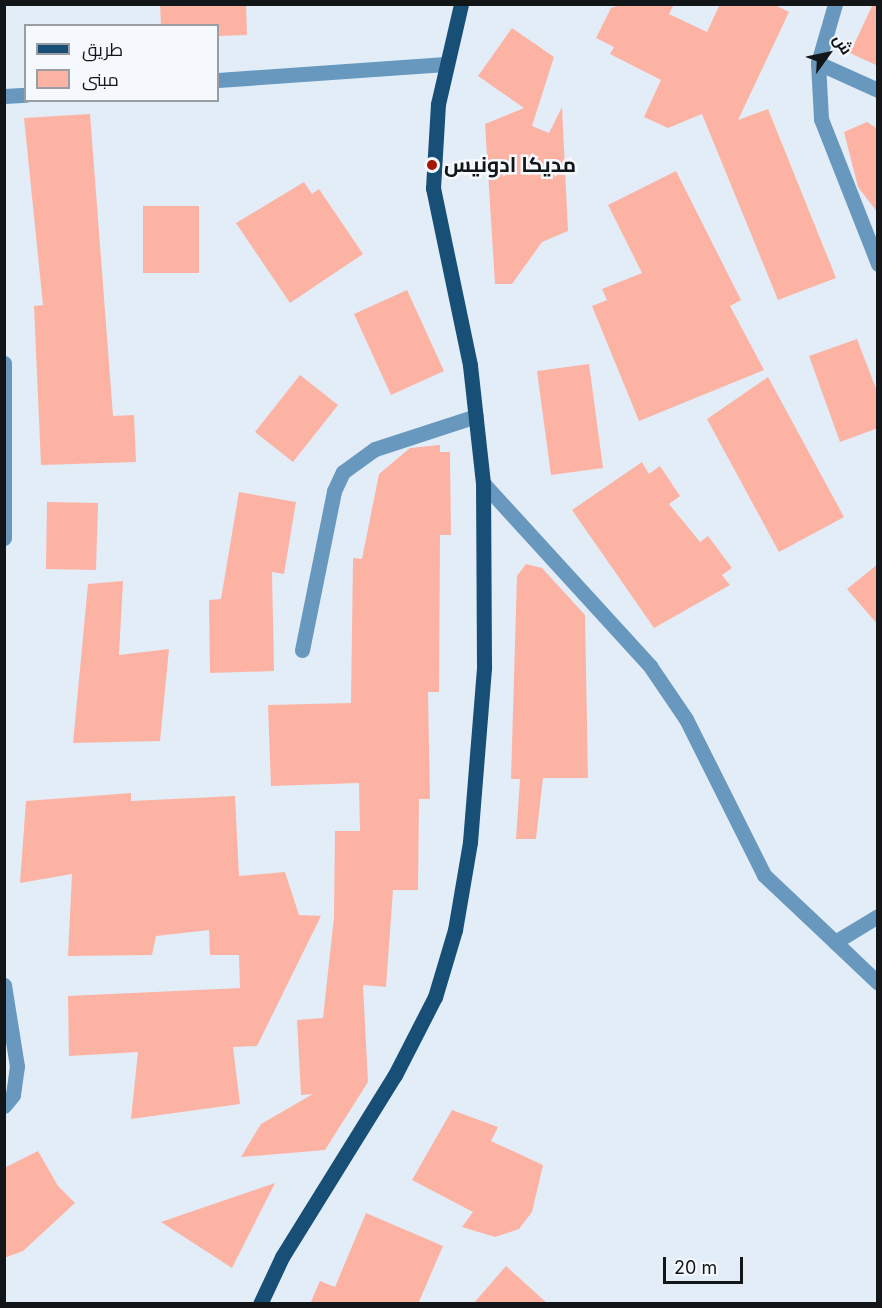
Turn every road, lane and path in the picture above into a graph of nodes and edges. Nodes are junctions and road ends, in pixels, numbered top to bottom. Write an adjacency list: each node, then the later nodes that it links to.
1 (461, 4): 4 (main road)
2 (835, 4): 3 (street)
3 (818, 63): 6 (street); 9 (street)
4 (445, 64): 5 (street); 11 (main road)
5 (219, 80)
6 (878, 90)
7 (24, 95): 8 (street)
8 (4, 96)
9 (878, 264)
10 (4, 363): 13 (street)
11 (476, 416): 12 (main road); 14 (street)
12 (483, 483): 16 (street); 20 (main road)
13 (4, 538)
14 (302, 650)
15 (878, 915): 16 (street)
16 (835, 942): 17 (street)
17 (878, 983)
18 (4, 985): 19 (street)
19 (4, 1106)
20 (260, 1304)

